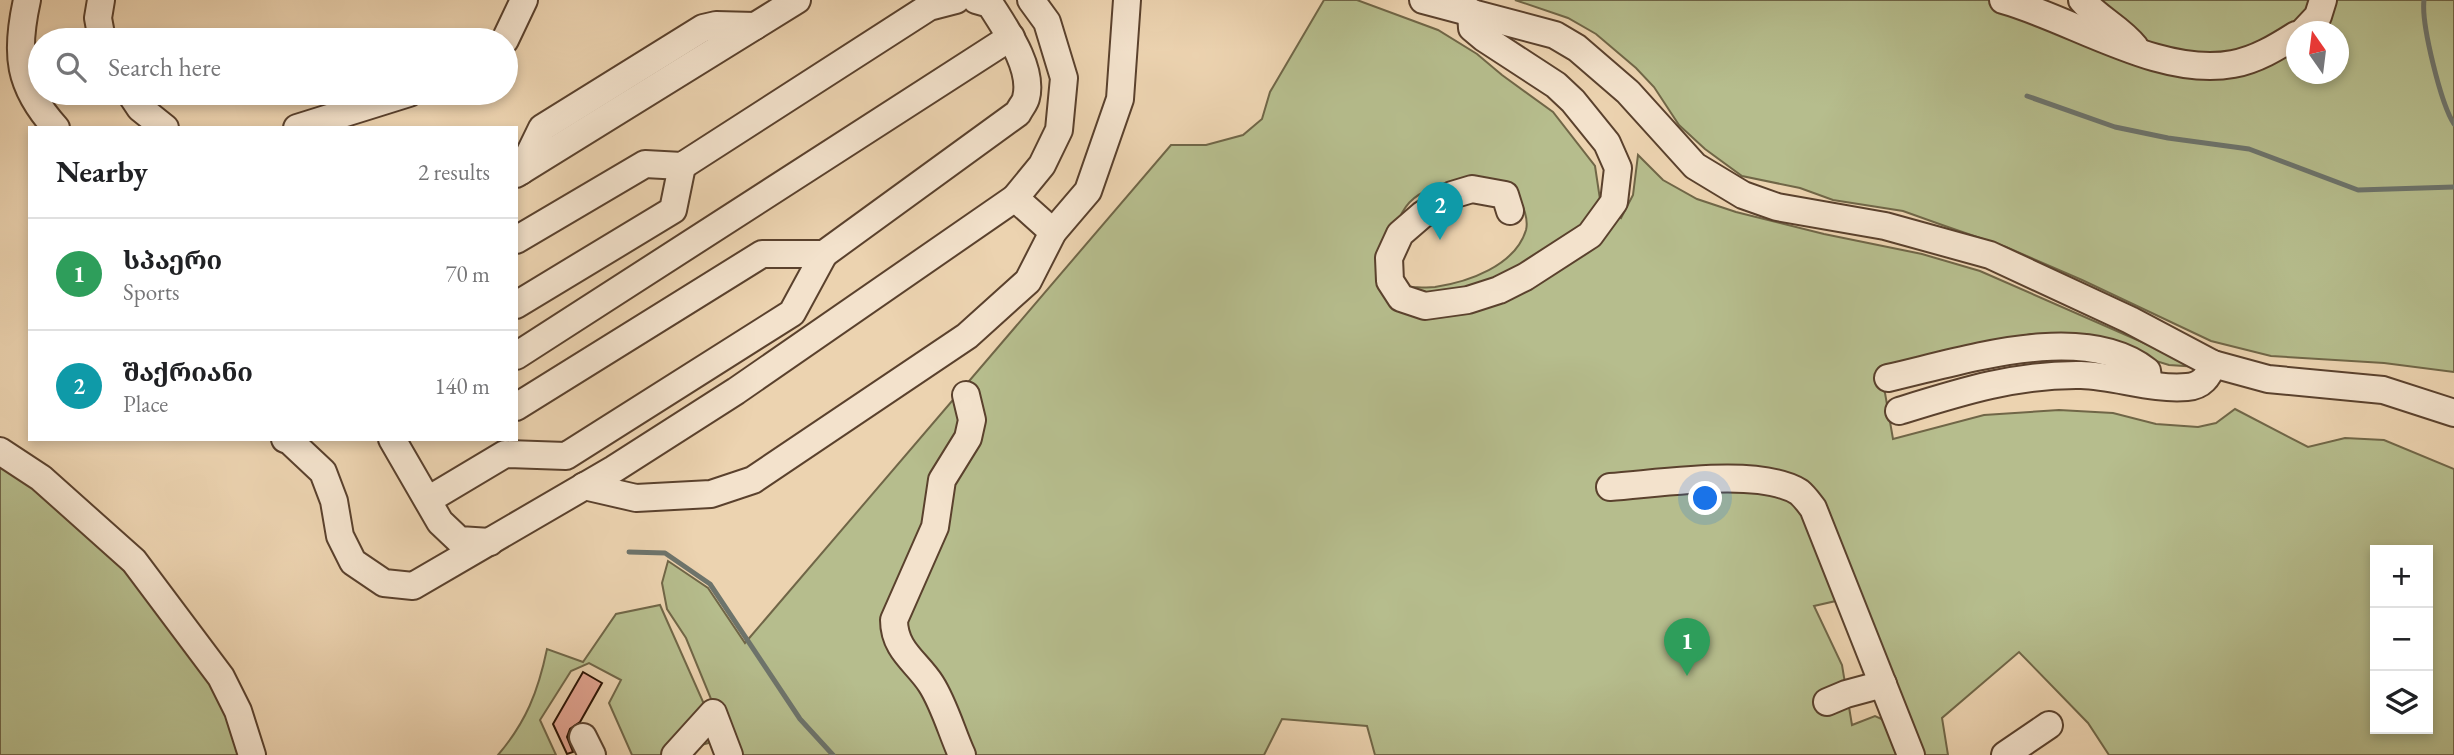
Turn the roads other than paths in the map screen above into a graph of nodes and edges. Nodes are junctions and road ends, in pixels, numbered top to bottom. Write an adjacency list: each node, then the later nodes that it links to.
1 (27, 0): 20 (street)
2 (101, 0): 15 (street)
3 (524, 0): 16 (street)
4 (797, 0): 28 (street)
5 (956, 0): 27 (street)
6 (976, 0): 17 (street)
7 (1031, 0): 29 (street)
8 (1127, 0): 31 (street)
9 (1423, 0): 13 (street)
10 (2003, 0): 19 (street)
11 (2081, 0): 19 (street)
12 (2323, 0): 14 (street)
13 (1471, 12): 30 (street); 36 (street)
14 (2313, 21)
15 (100, 28)
16 (511, 28)
17 (1011, 37): 33 (street); 35 (street)
18 (2286, 41): 19 (street)
19 (2138, 51)
20 (28, 86)
21 (38, 105): 24 (street)
22 (138, 105): 25 (street)
23 (371, 105): 26 (street)
24 (54, 126)
25 (162, 126)
26 (303, 126)
27 (682, 166): 32 (street); 34 (street)
28 (519, 172)
29 (1015, 198): 31 (street); 47 (street)
30 (1510, 211)
31 (1053, 232): 47 (street)
32 (518, 239)
33 (824, 254): 40 (street); 45 (street)
34 (518, 305)
35 (518, 355)
36 (2213, 365): 38 (street); 42 (street)
37 (1888, 378): 38 (street)
38 (2149, 384): 41 (street)
39 (966, 395): 57 (street)
40 (518, 406)
41 (1899, 411)
42 (2454, 412)
43 (290, 441): 50 (street)
44 (393, 441): 49 (street)
45 (506, 447): 49 (street)
46 (0, 451): 54 (street)
47 (584, 486): 50 (street)
48 (1610, 487): 51 (street)
49 (428, 500): 50 (street)
50 (490, 542)
51 (1883, 684): 52 (street); 58 (street)
52 (1827, 702)
53 (2049, 725): 59 (street)
54 (252, 755)
55 (675, 755): 56 (street)
56 (729, 755)
57 (962, 755)
58 (1911, 755)
59 (2005, 755)

